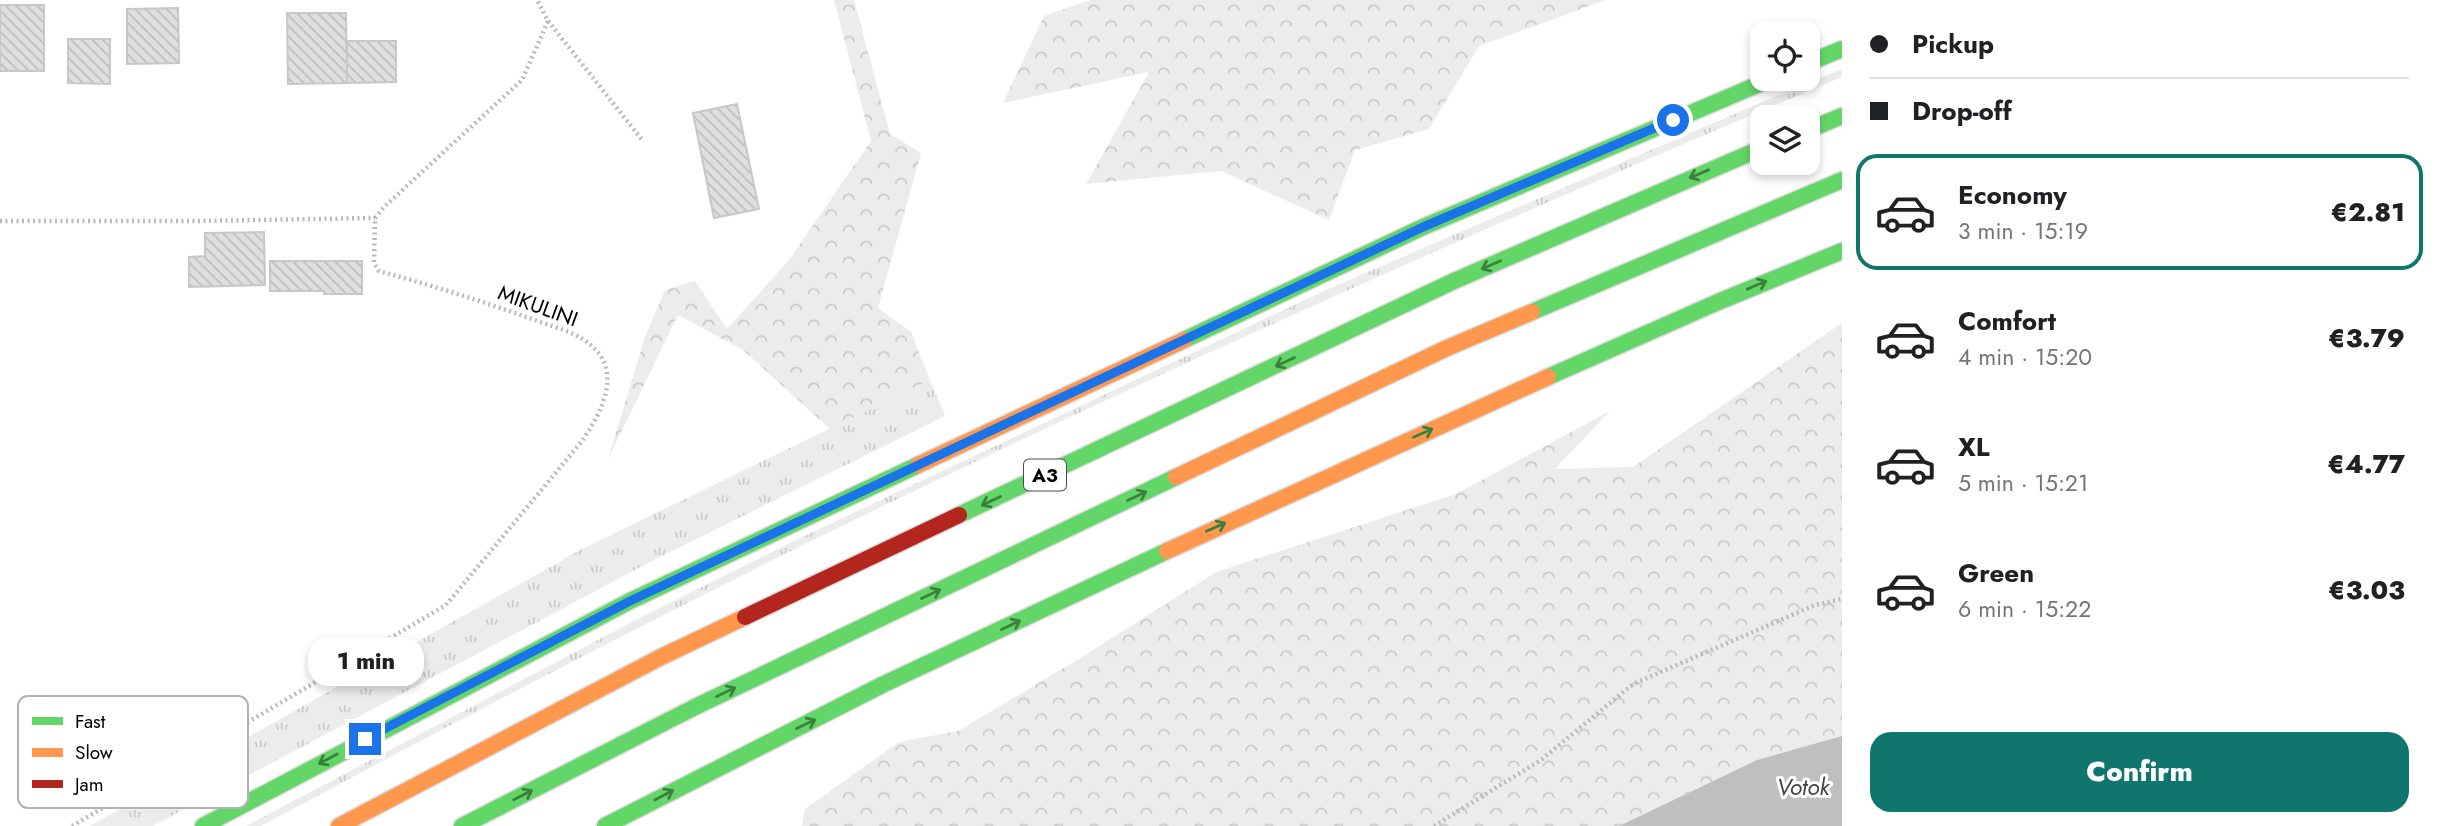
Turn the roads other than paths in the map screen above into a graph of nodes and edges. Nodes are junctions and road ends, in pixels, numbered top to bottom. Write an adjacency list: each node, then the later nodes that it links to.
1 (1842, 49): 2 (highway)
2 (1820, 58)
3 (1750, 88): 11 (highway, one-way to 11)
4 (1842, 116): 5 (highway)
5 (1820, 125)
6 (1750, 153): 14 (highway, A3, one-way to 14)
7 (1842, 180): 15 (highway, one-way to 7)
8 (1842, 251): 10 (highway, one-way to 8)
9 (1773, 297): 10 (highway)
10 (1649, 331): 16 (highway, one-way to 10)
11 (248, 802)
12 (237, 808): 13 (highway, one-way to 13)
13 (203, 826)
14 (339, 826)
15 (463, 826)
16 (605, 826)

